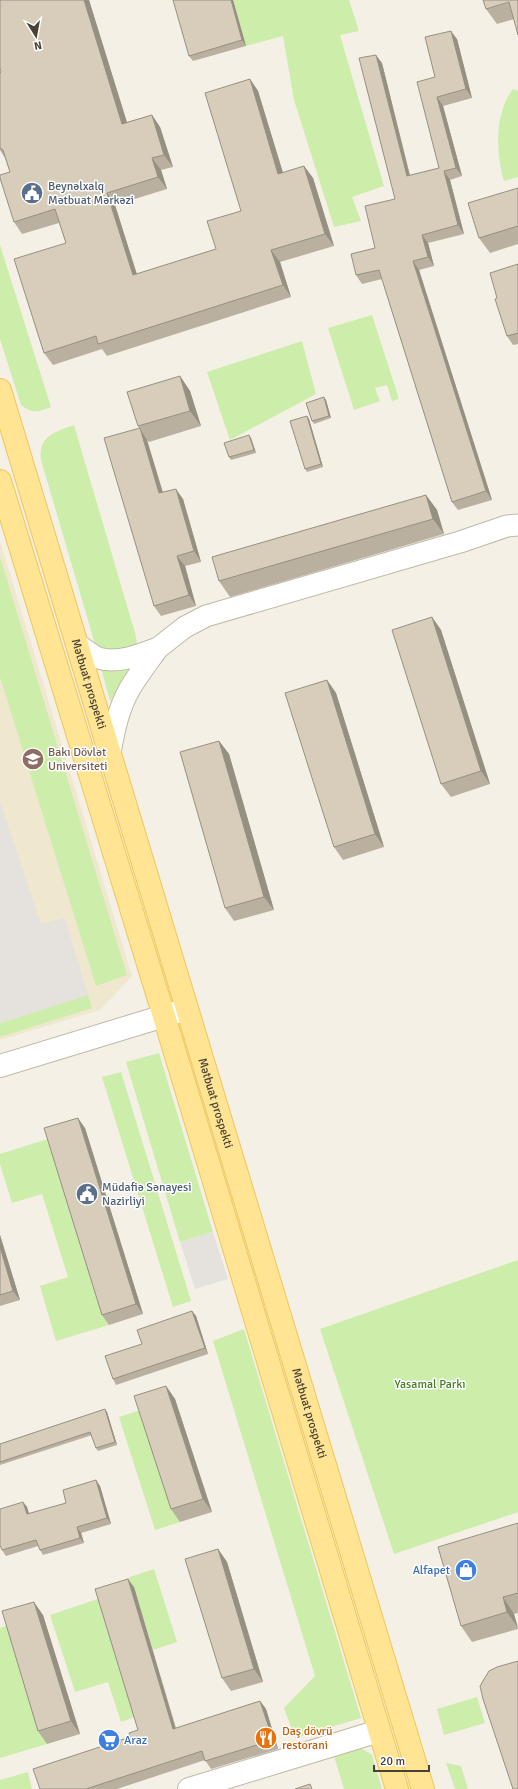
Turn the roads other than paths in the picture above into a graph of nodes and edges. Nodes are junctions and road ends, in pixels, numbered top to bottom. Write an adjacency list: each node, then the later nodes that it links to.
1 (0, 390): 4 (main road, Mətbuat prospekti)
2 (0, 481): 8 (main road, Mətbuat prospekti)
3 (518, 525): 5 (street)
4 (77, 644): 5 (street); 6 (main road, Mətbuat prospekti)
5 (158, 648): 6 (street)
6 (110, 753): 7 (main road, Mətbuat prospekti)
7 (187, 1009): 8 (street); 13 (main road, Mətbuat prospekti)
8 (164, 1016): 9 (street); 10 (main road, Mətbuat prospekti)
9 (0, 1066)
10 (380, 1731): 11 (street); 12 (main road, Mətbuat prospekti)
11 (189, 1789)
12 (397, 1789)
13 (423, 1789)

